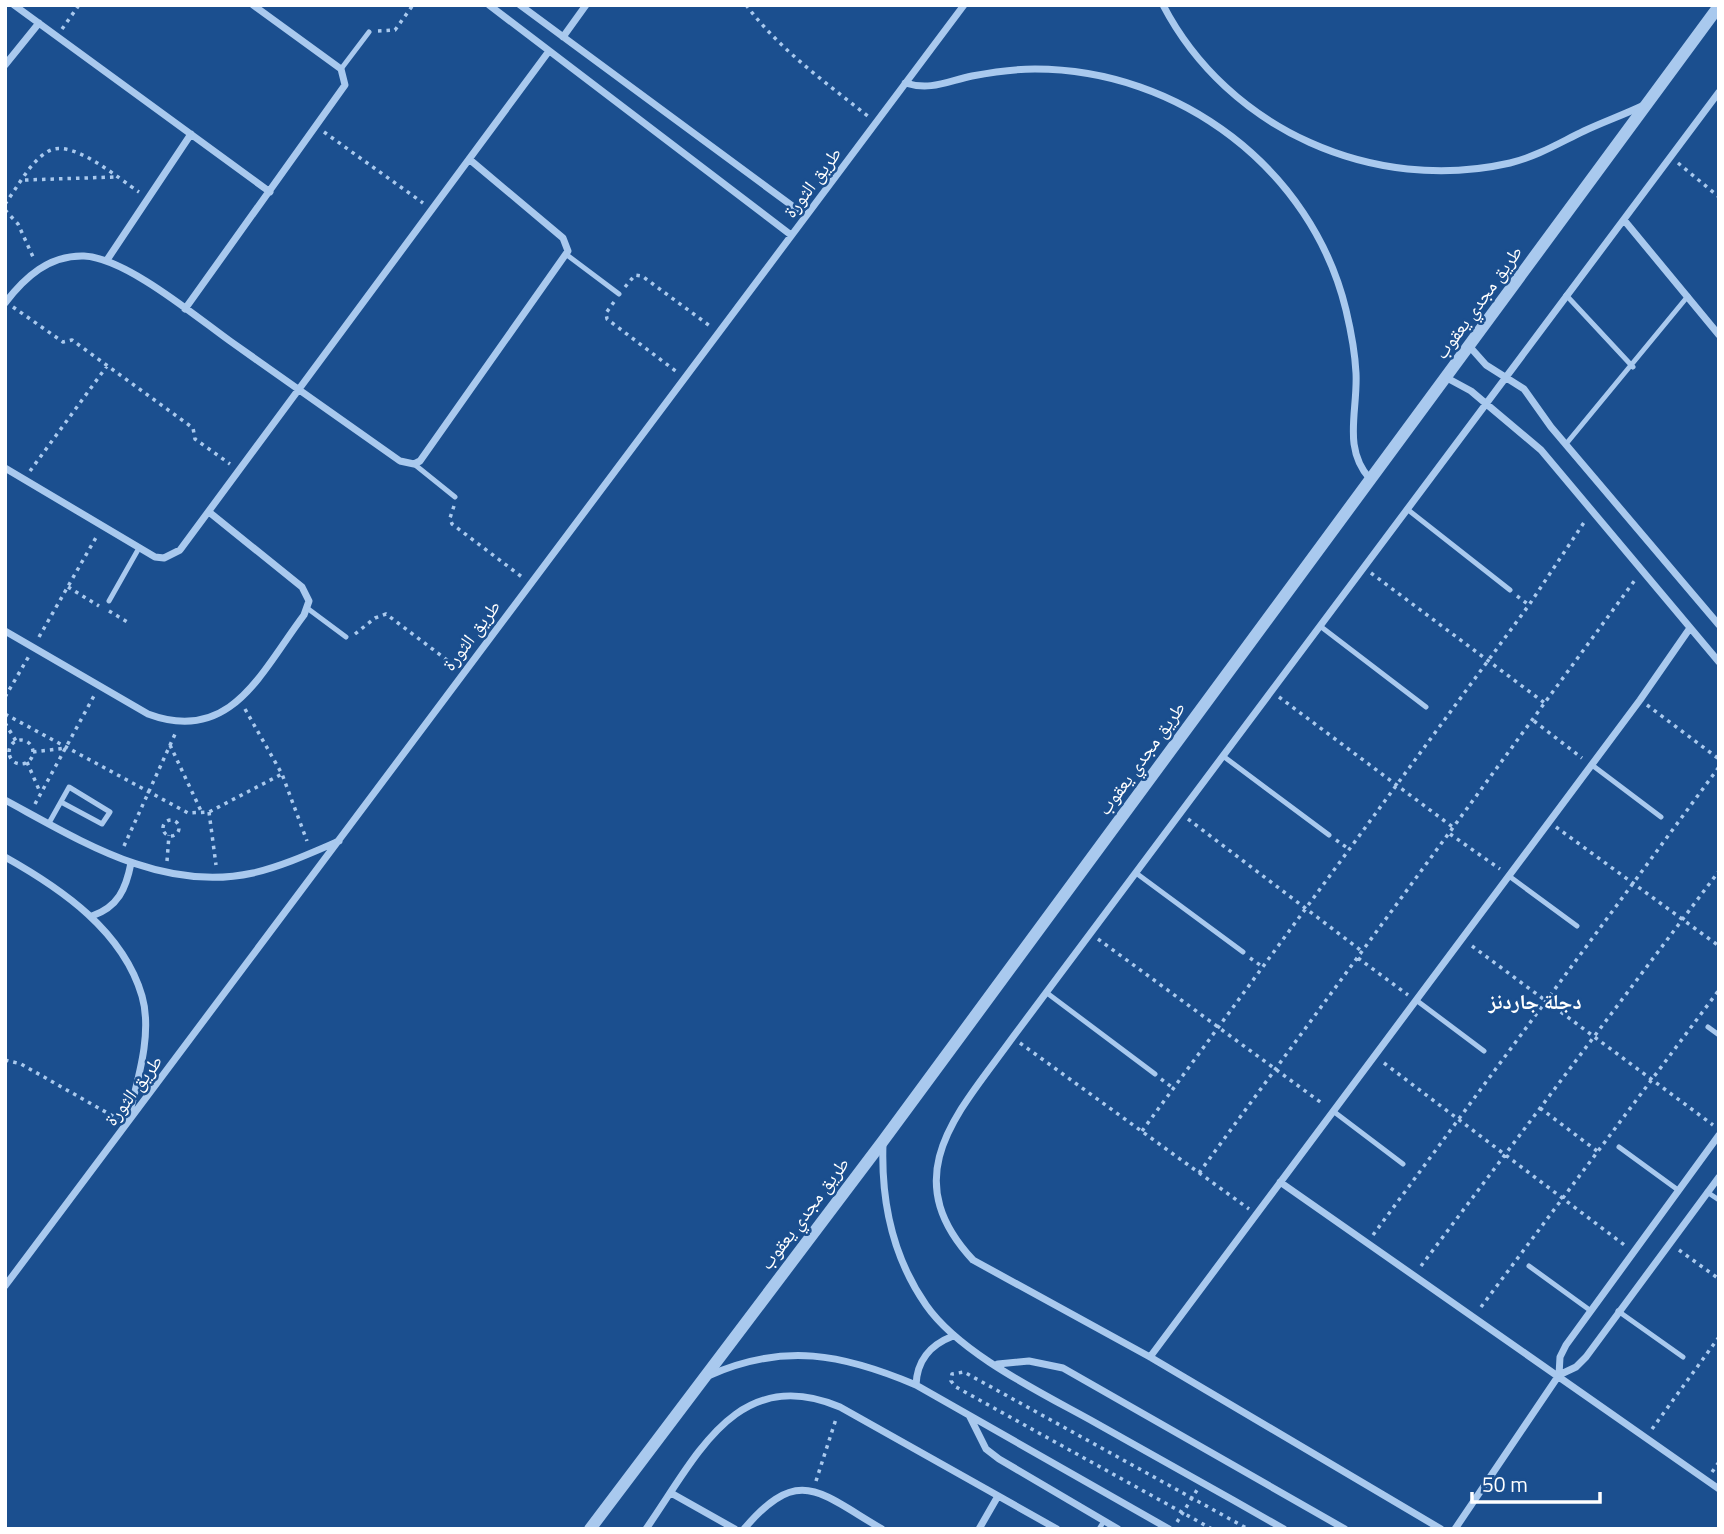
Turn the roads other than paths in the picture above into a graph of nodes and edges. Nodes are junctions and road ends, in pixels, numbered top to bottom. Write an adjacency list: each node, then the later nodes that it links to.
1 (14, 5): 9 (street)
2 (253, 5): 14 (street)
3 (489, 5): 12 (street)
4 (520, 5): 11 (street)
5 (586, 5): 11 (street)
6 (964, 5): 15 (street, طريق الثورة)
7 (1163, 5): 17 (street)
8 (1719, 6): 17 (street, طريق مجدي يعقوب)
9 (39, 23): 13 (street); 18 (street)
10 (369, 32): 14 (lane)
11 (562, 37): 21 (street)
12 (549, 51): 19 (street); 23 (street)
13 (5, 65)
14 (341, 69): 20 (street)
15 (905, 83): 21 (street, طريق الثورة); 41 (street)
16 (1719, 92): 22 (street)
17 (1646, 104): 32 (street, طريق مجدي يعقوب)
18 (191, 135): 20 (street); 25 (street)
19 (469, 159): 24 (street); 36 (street)
20 (270, 192): 30 (street)
21 (806, 216): 23 (street, طريق الثورة)
22 (1624, 220): 27 (street); 28 (street)
23 (791, 235): 63 (street, طريق الثورة)
24 (567, 255): 26 (lane); 39 (street)
25 (107, 260): 29 (street); 30 (street)
26 (620, 295)
27 (1566, 295): 33 (lane); 34 (street)
28 (1688, 296): 31 (street); 33 (lane)
29 (5, 302)
30 (185, 309): 36 (street)
31 (1719, 335)
32 (1469, 347): 34 (street); 35 (street, طريق مجدي يعقوب)
33 (1633, 367): 38 (lane)
34 (1508, 377): 37 (street); 38 (street)
35 (1447, 378): 37 (street); 41 (street, طريق مجدي يعقوب)
36 (299, 390): 39 (street); 44 (street)
37 (1485, 405): 43 (street); 51 (street)
38 (1566, 444): 49 (street)
39 (414, 464): 42 (lane)
40 (5, 468): 45 (street)
41 (1370, 479): 80 (street, طريق مجدي يعقوب)
42 (455, 497)
43 (1407, 509): 46 (lane); 50 (street)
44 (209, 512): 45 (street); 48 (street)
45 (139, 548): 47 (lane)
46 (1510, 590)
47 (109, 601)
48 (307, 608): 52 (street); 53 (lane)
49 (1719, 625)
50 (1320, 626): 55 (lane); 56 (street)
51 (1690, 628): 54 (street); 57 (street)
52 (5, 631)
53 (346, 637)
54 (1719, 662)
55 (1426, 707)
56 (1223, 756): 62 (lane); 66 (street)
57 (1592, 765): 60 (lane); 67 (street)
58 (5, 800): 61 (street)
59 (61, 802): 59 (lane); 61 (lane)
60 (1661, 817)
61 (50, 823): 65 (street)
62 (1329, 835)
63 (340, 841): 65 (street); 78 (street, طريق الثورة)
64 (5, 857): 68 (street)
65 (131, 863): 68 (street)
66 (1136, 873): 70 (lane); 71 (street)
67 (1508, 876): 69 (lane); 72 (street)
68 (92, 916): 78 (street)
69 (1577, 926)
70 (1243, 952)
71 (1046, 993): 76 (lane); 93 (street)
72 (1416, 1000): 75 (lane); 77 (street)
73 (1708, 1027): 74 (lane)
74 (1719, 1035)
75 (1484, 1051)
76 (1155, 1074)
77 (1333, 1111): 82 (lane); 84 (street)
78 (127, 1124): 89 (street, طريق الثورة)
79 (1719, 1133): 85 (street)
80 (883, 1141): 92 (street); 97 (street, طريق مجدي يعقوب)
81 (1619, 1147): 85 (lane)
82 (1403, 1164)
83 (1719, 1177): 86 (street)
84 (1280, 1182): 93 (street); 96 (street)
85 (1678, 1190): 90 (street)
86 (1707, 1192): 87 (lane); 91 (street)
87 (1719, 1200)
88 (1529, 1266): 90 (lane)
89 (5, 1286)
90 (1591, 1311): 96 (street)
91 (1618, 1311): 94 (lane); 96 (street)
92 (953, 1336): 95 (street); 98 (street)
93 (1150, 1357): 116 (street)
94 (1684, 1357)
95 (997, 1364): 114 (street); 115 (street)
96 (1559, 1376): 100 (street); 117 (street)
97 (703, 1378): 98 (street); 104 (street, طريق مجدي يعقوب)
98 (916, 1385): 99 (street)
99 (970, 1416): 103 (street); 113 (street)
100 (1719, 1489)
101 (671, 1493): 102 (street); 105 (street); 106 (street)
102 (998, 1496): 109 (street); 110 (street)
103 (1104, 1521): 111 (lane); 112 (street)
104 (590, 1529)
105 (646, 1529)
106 (735, 1529)
107 (744, 1529): 108 (street)
108 (882, 1529)
109 (979, 1529)
110 (1057, 1529)
111 (1099, 1529)
112 (1118, 1529)
113 (1171, 1529)
114 (1284, 1529)
115 (1345, 1529)
116 (1441, 1529)
117 (1455, 1529)

